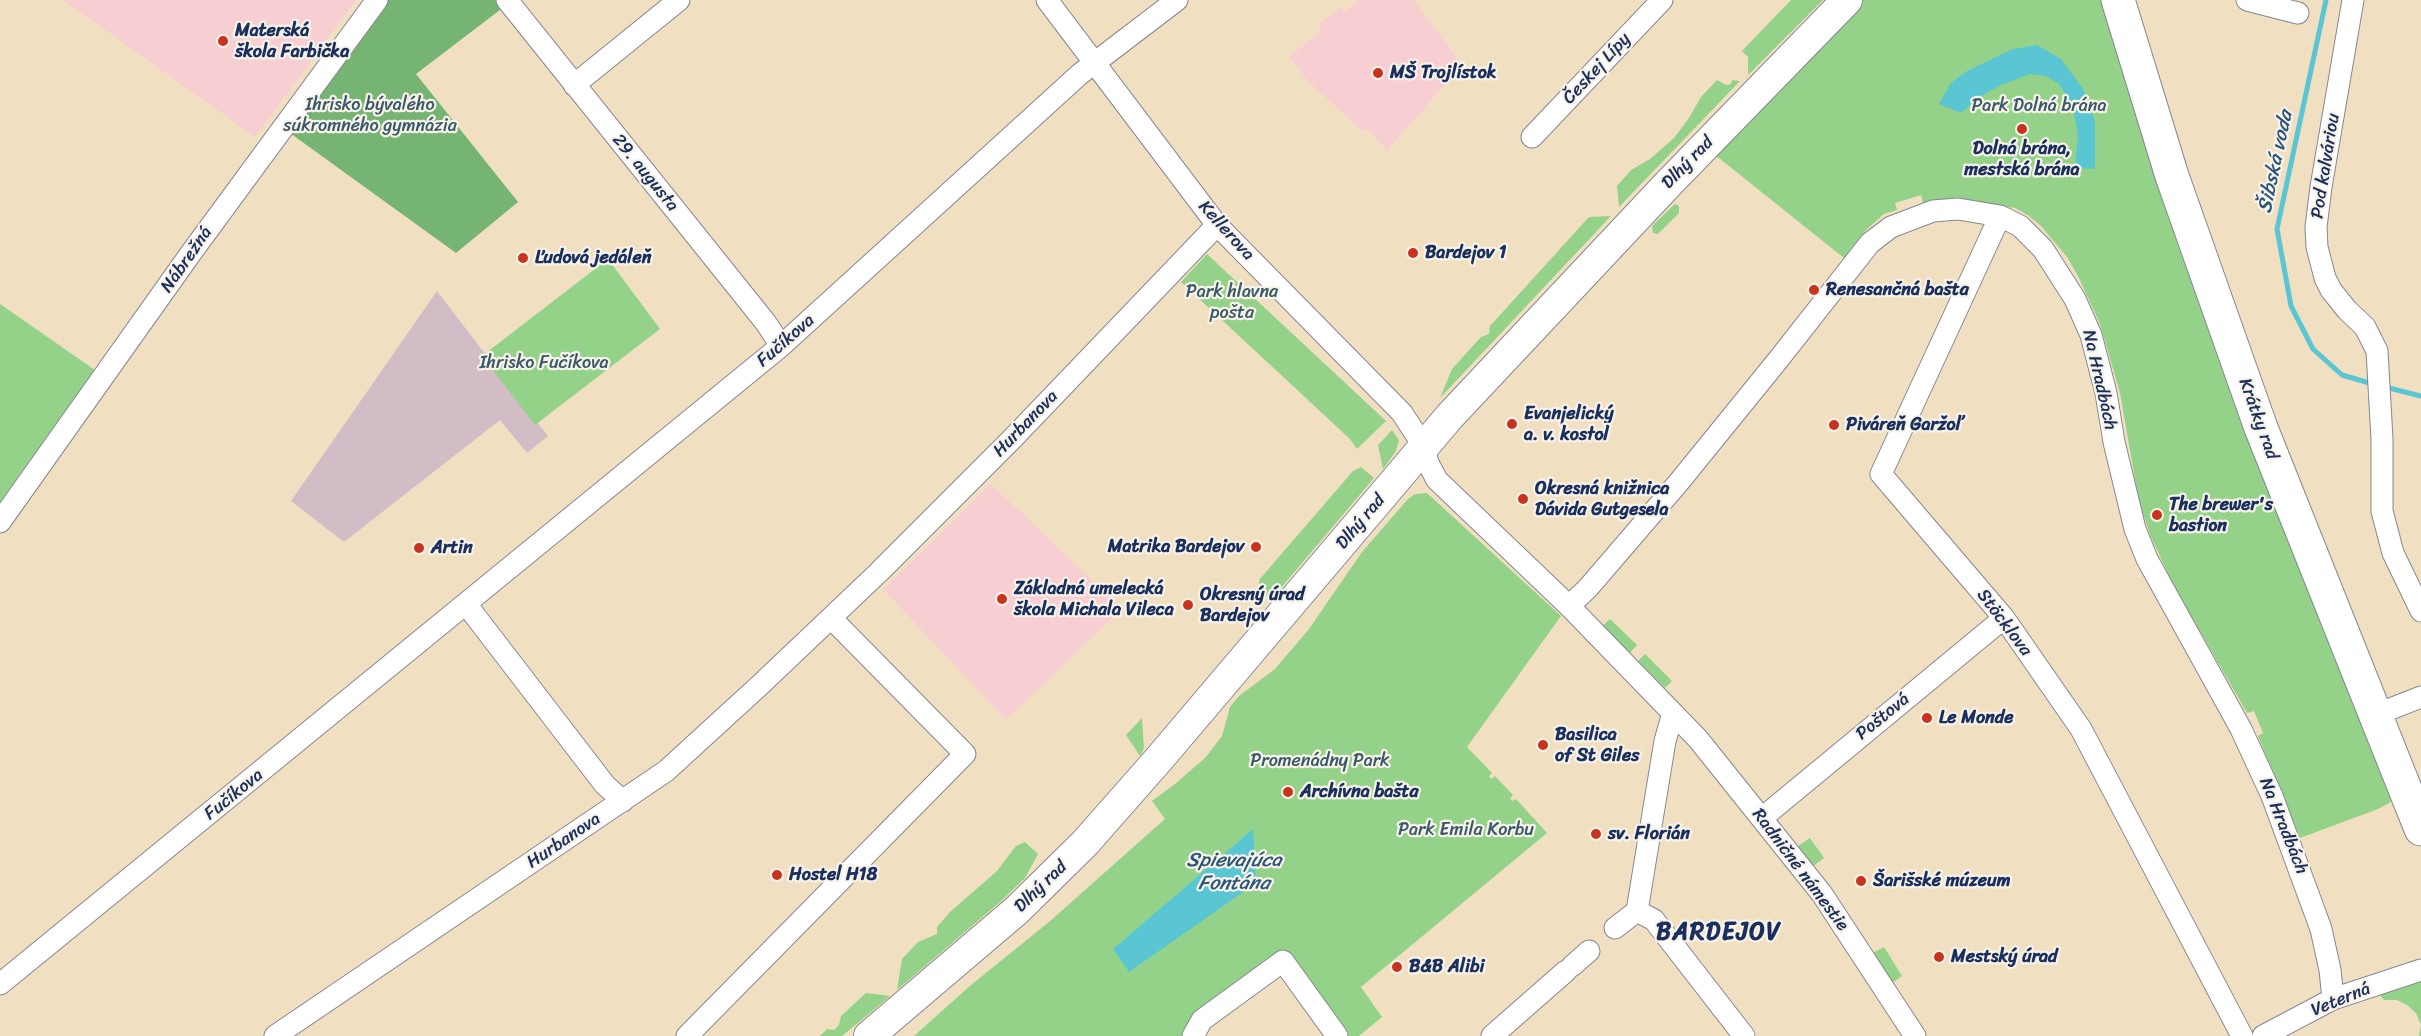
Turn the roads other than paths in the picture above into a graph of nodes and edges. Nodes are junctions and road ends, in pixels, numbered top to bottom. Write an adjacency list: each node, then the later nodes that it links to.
1 (377, 0): 19 (street, Nábrežná)
2 (507, 0): 13 (street, 29. augusta)
3 (679, 0): 13 (street)
4 (1047, 0): 12 (street, Kellerova)
5 (1177, 0): 12 (street, Fučíkova)
6 (1662, 0): 14 (street, Českej Lípy)
7 (1847, 0): 18 (street, Dlhý rad)
8 (2118, 0): 27 (main road, Krátky rad)
9 (2247, 0): 11 (street)
10 (2353, 0): 22 (street, Pod kalváriou)
11 (2298, 13)
12 (1093, 63): 16 (street, Kellerova); 17 (street, Fučíkova)
13 (574, 85): 17 (street, 29. augusta)
14 (1533, 137)
15 (2000, 216): 21 (street, Na Hradbách); 24 (street, Stöcklova); 34 (street, Na Hradbách)
16 (1217, 225): 18 (street, Kellerova); 23 (street, Hurbanova)
17 (781, 346): 20 (street, Fučíkova)
18 (1424, 447): 21 (street, Radničné námestie); 38 (street, Dlhý rad)
19 (0, 522)
20 (466, 604): 28 (street); 33 (street, Fučíkova)
21 (1569, 606): 26 (street, Radničné námestie)
22 (2421, 611)
23 (831, 618): 28 (street, Hurbanova); 37 (street)
24 (2004, 618): 29 (street, Poštová); 44 (street, Stöcklova)
25 (2421, 697): 27 (street)
26 (1673, 713): 29 (street, Radničné námestie); 31 (street)
27 (2375, 715): 30 (main road, Krátky rad)
28 (623, 801): 36 (street, Hurbanova)
29 (1762, 818): 43 (street, Radničné námestie)
30 (2421, 829)
31 (1637, 910): 41 (street); 42 (street)
32 (2421, 970): 34 (street, Veterná)
33 (0, 984)
34 (2333, 999): 35 (street, Veterná)
35 (2272, 1034)
36 (275, 1036)
37 (687, 1036)
38 (869, 1036)
39 (1193, 1036): 40 (street)
40 (1337, 1036)
41 (1492, 1036)
42 (1744, 1036)
43 (1915, 1036)
44 (2242, 1036)

